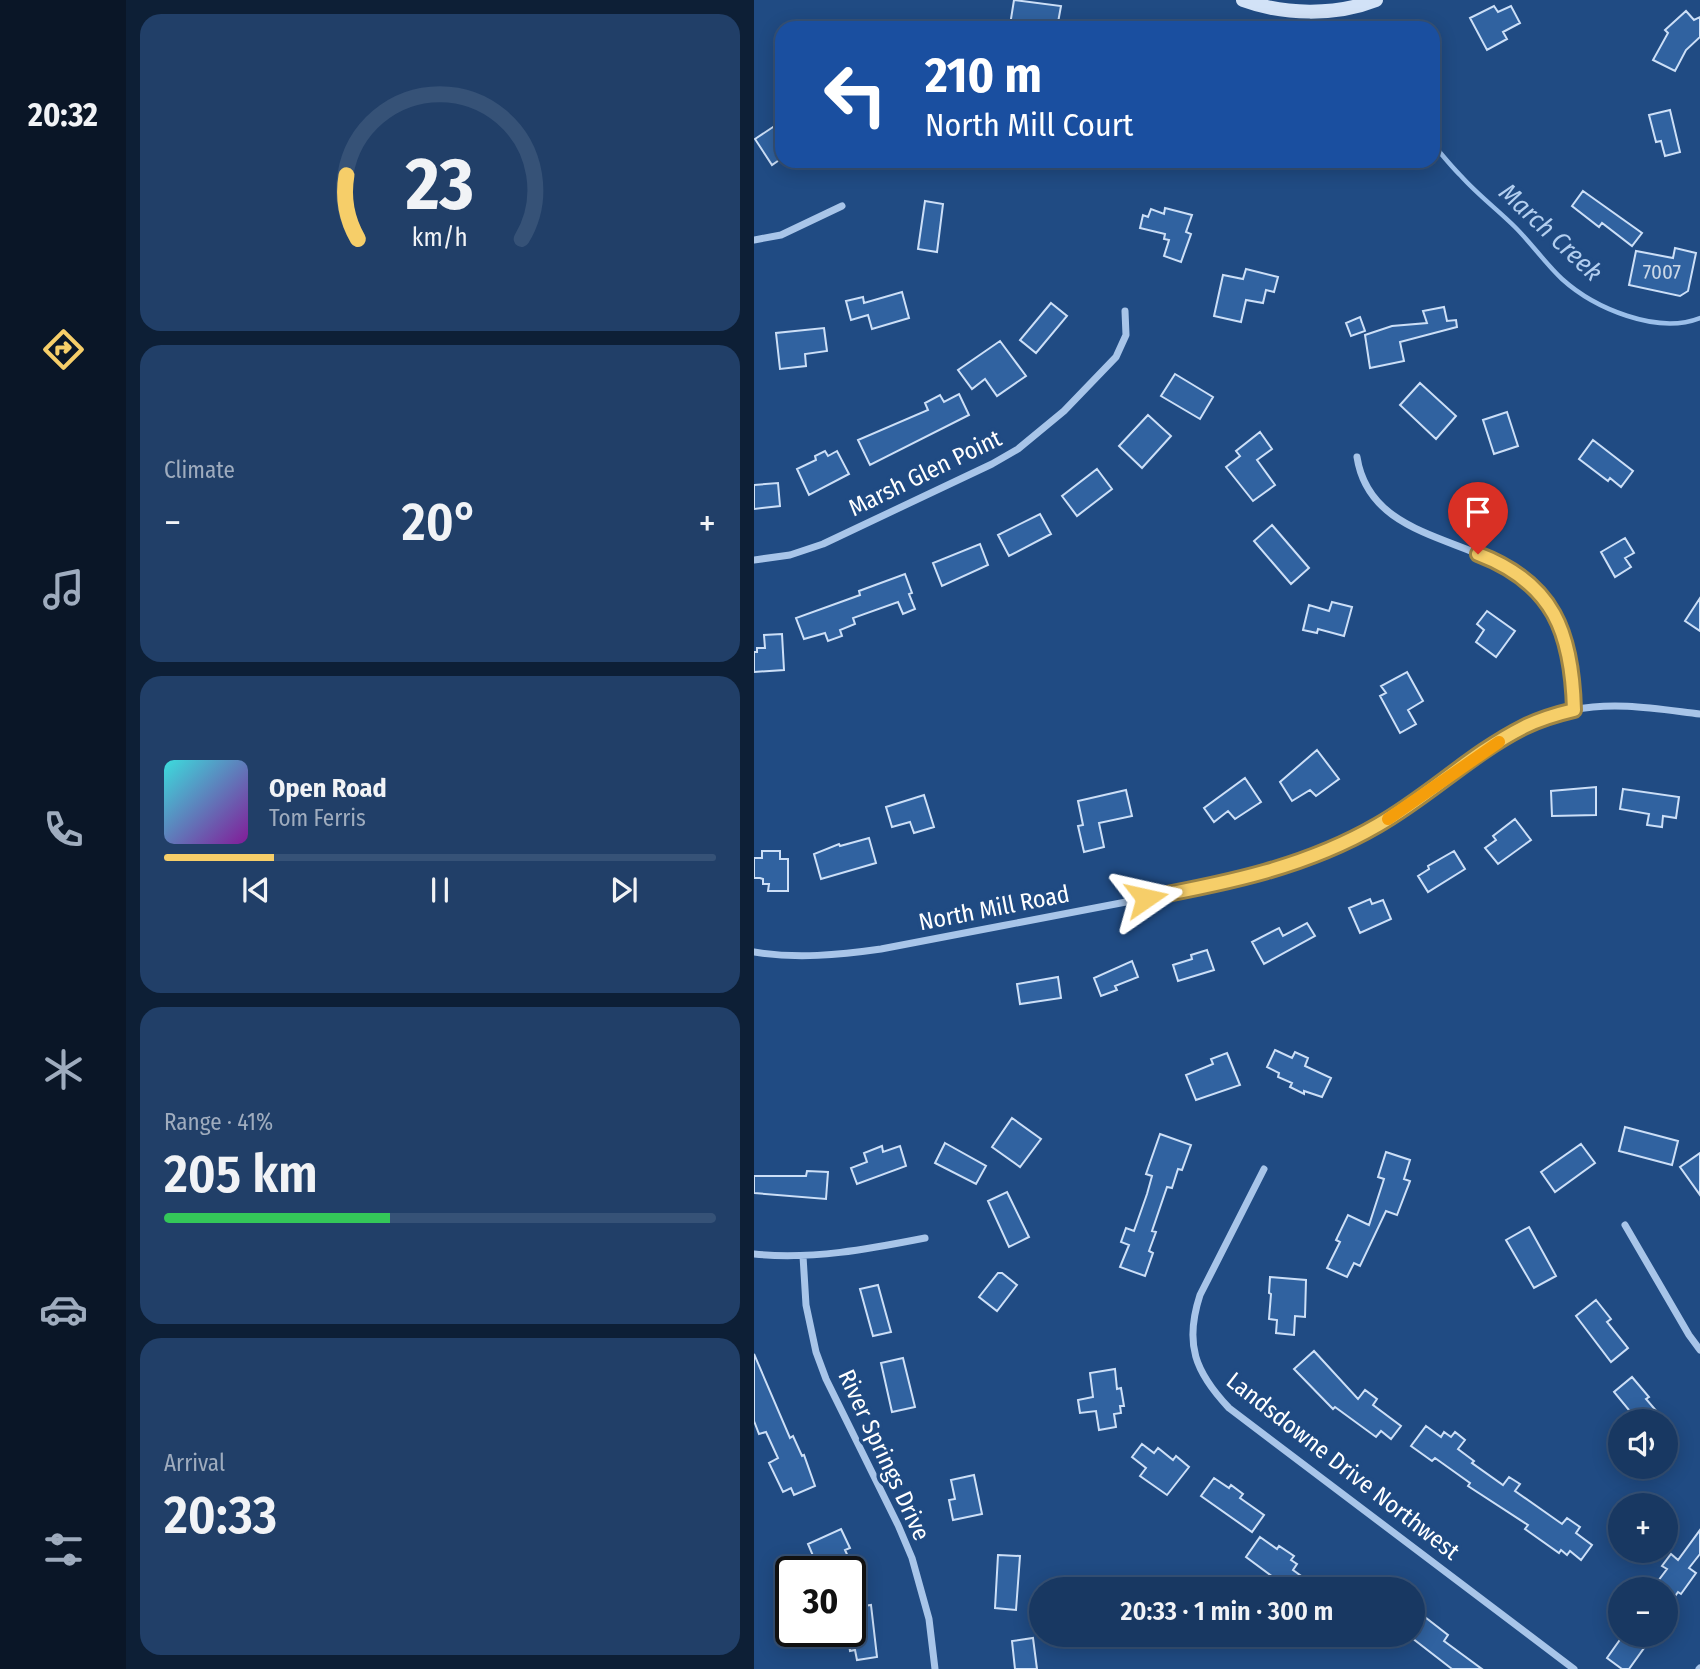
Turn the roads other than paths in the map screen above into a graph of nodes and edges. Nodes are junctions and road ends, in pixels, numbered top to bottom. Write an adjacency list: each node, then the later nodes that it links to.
1 (1243, 0): 2 (street)
2 (1376, 0)
3 (842, 206): 4 (street)
4 (754, 240)
5 (1125, 311): 7 (street, Marsh Glen Point)
6 (1357, 457): 8 (street)
7 (754, 560)
8 (1574, 710): 9 (street, North Mill Road); 10 (street, North Mill Road)
9 (1700, 714)
10 (754, 953)
11 (1264, 1169): 18 (street, Landsdowne Drive Northwest)
12 (1625, 1225): 16 (street)
13 (925, 1238): 15 (street)
14 (754, 1254): 15 (street)
15 (803, 1256): 17 (street, River Springs Drive)
16 (1700, 1350)
17 (935, 1669)
18 (1574, 1669)

